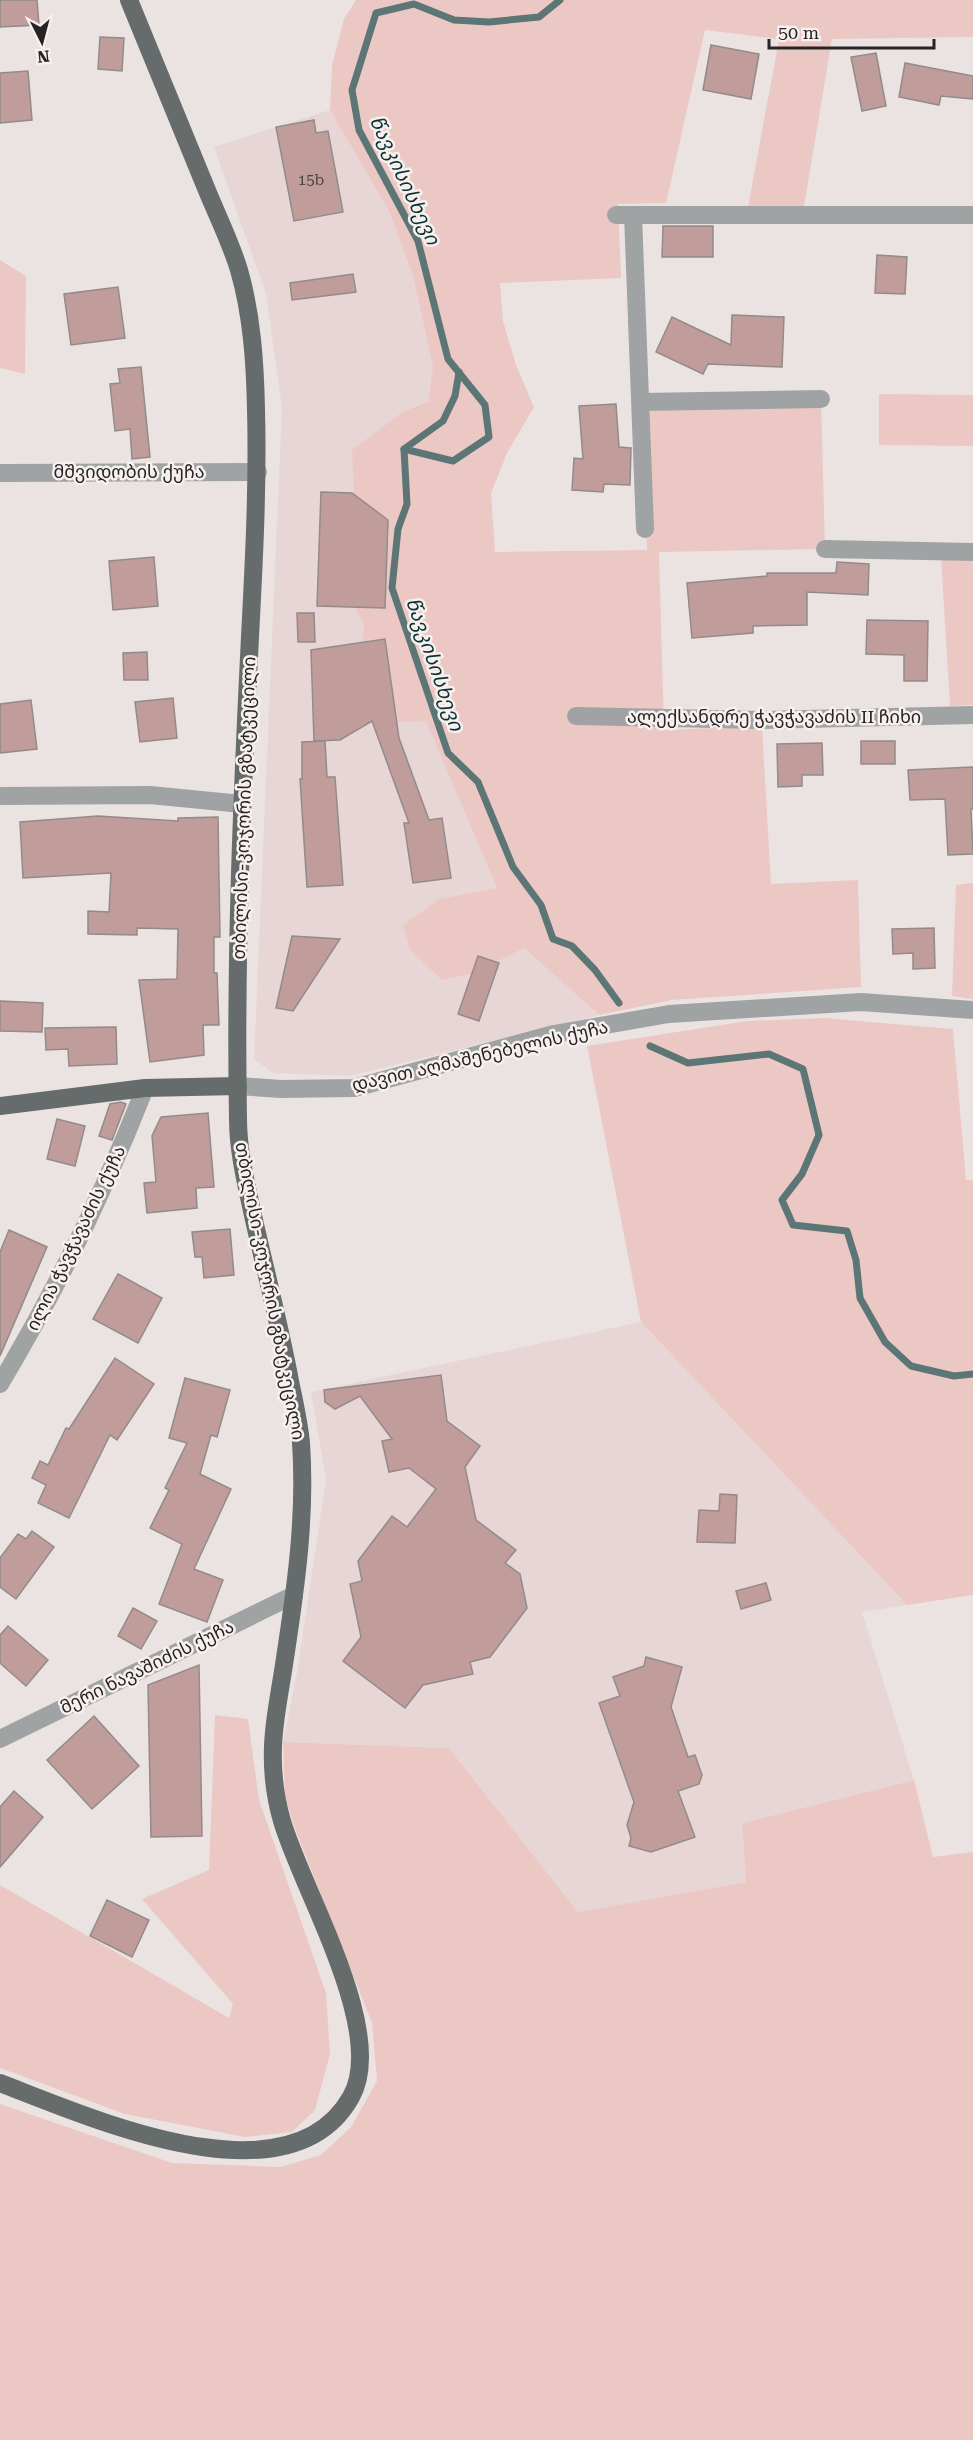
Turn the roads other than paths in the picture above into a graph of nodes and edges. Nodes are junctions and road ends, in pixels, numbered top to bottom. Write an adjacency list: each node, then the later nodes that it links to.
1 (129, 0): 5 (main road, თბილისი-კოჯორის გზატკეცილი)
2 (973, 215): 4 (street)
3 (821, 399): 4 (street)
4 (641, 402): 7 (street)
5 (258, 472): 6 (street, მშვიდობის ქუჩა); 13 (main road, თბილისი-კოჯორის გზატკეცილი)
6 (0, 473)
7 (645, 529)
8 (825, 549): 9 (street)
9 (973, 552)
10 (576, 716): 11 (street, ალექსანდრე ჭავჭავაძის II ჩიხი)
11 (973, 716)
12 (0, 796): 13 (street)
13 (242, 804): 15 (main road, თბილისი-კოჯორის გზატკეცილი)
14 (973, 1010): 15 (street, დავით აღმაშენებელის ქუჩა)
15 (238, 1086): 16 (main road); 19 (main road, თბილისი-კოჯორის გზატკეცილი)
16 (145, 1088): 17 (main road); 18 (street, ილია ჭავჭავაძის ქუჩა)
17 (0, 1106)
18 (0, 1384)
19 (294, 1595): 20 (street, მერი ნავაშიძის ქუჩა); 21 (main road, თბილისი-კოჯორის გზატკეცილი)
20 (0, 1740)
21 (0, 2083)

